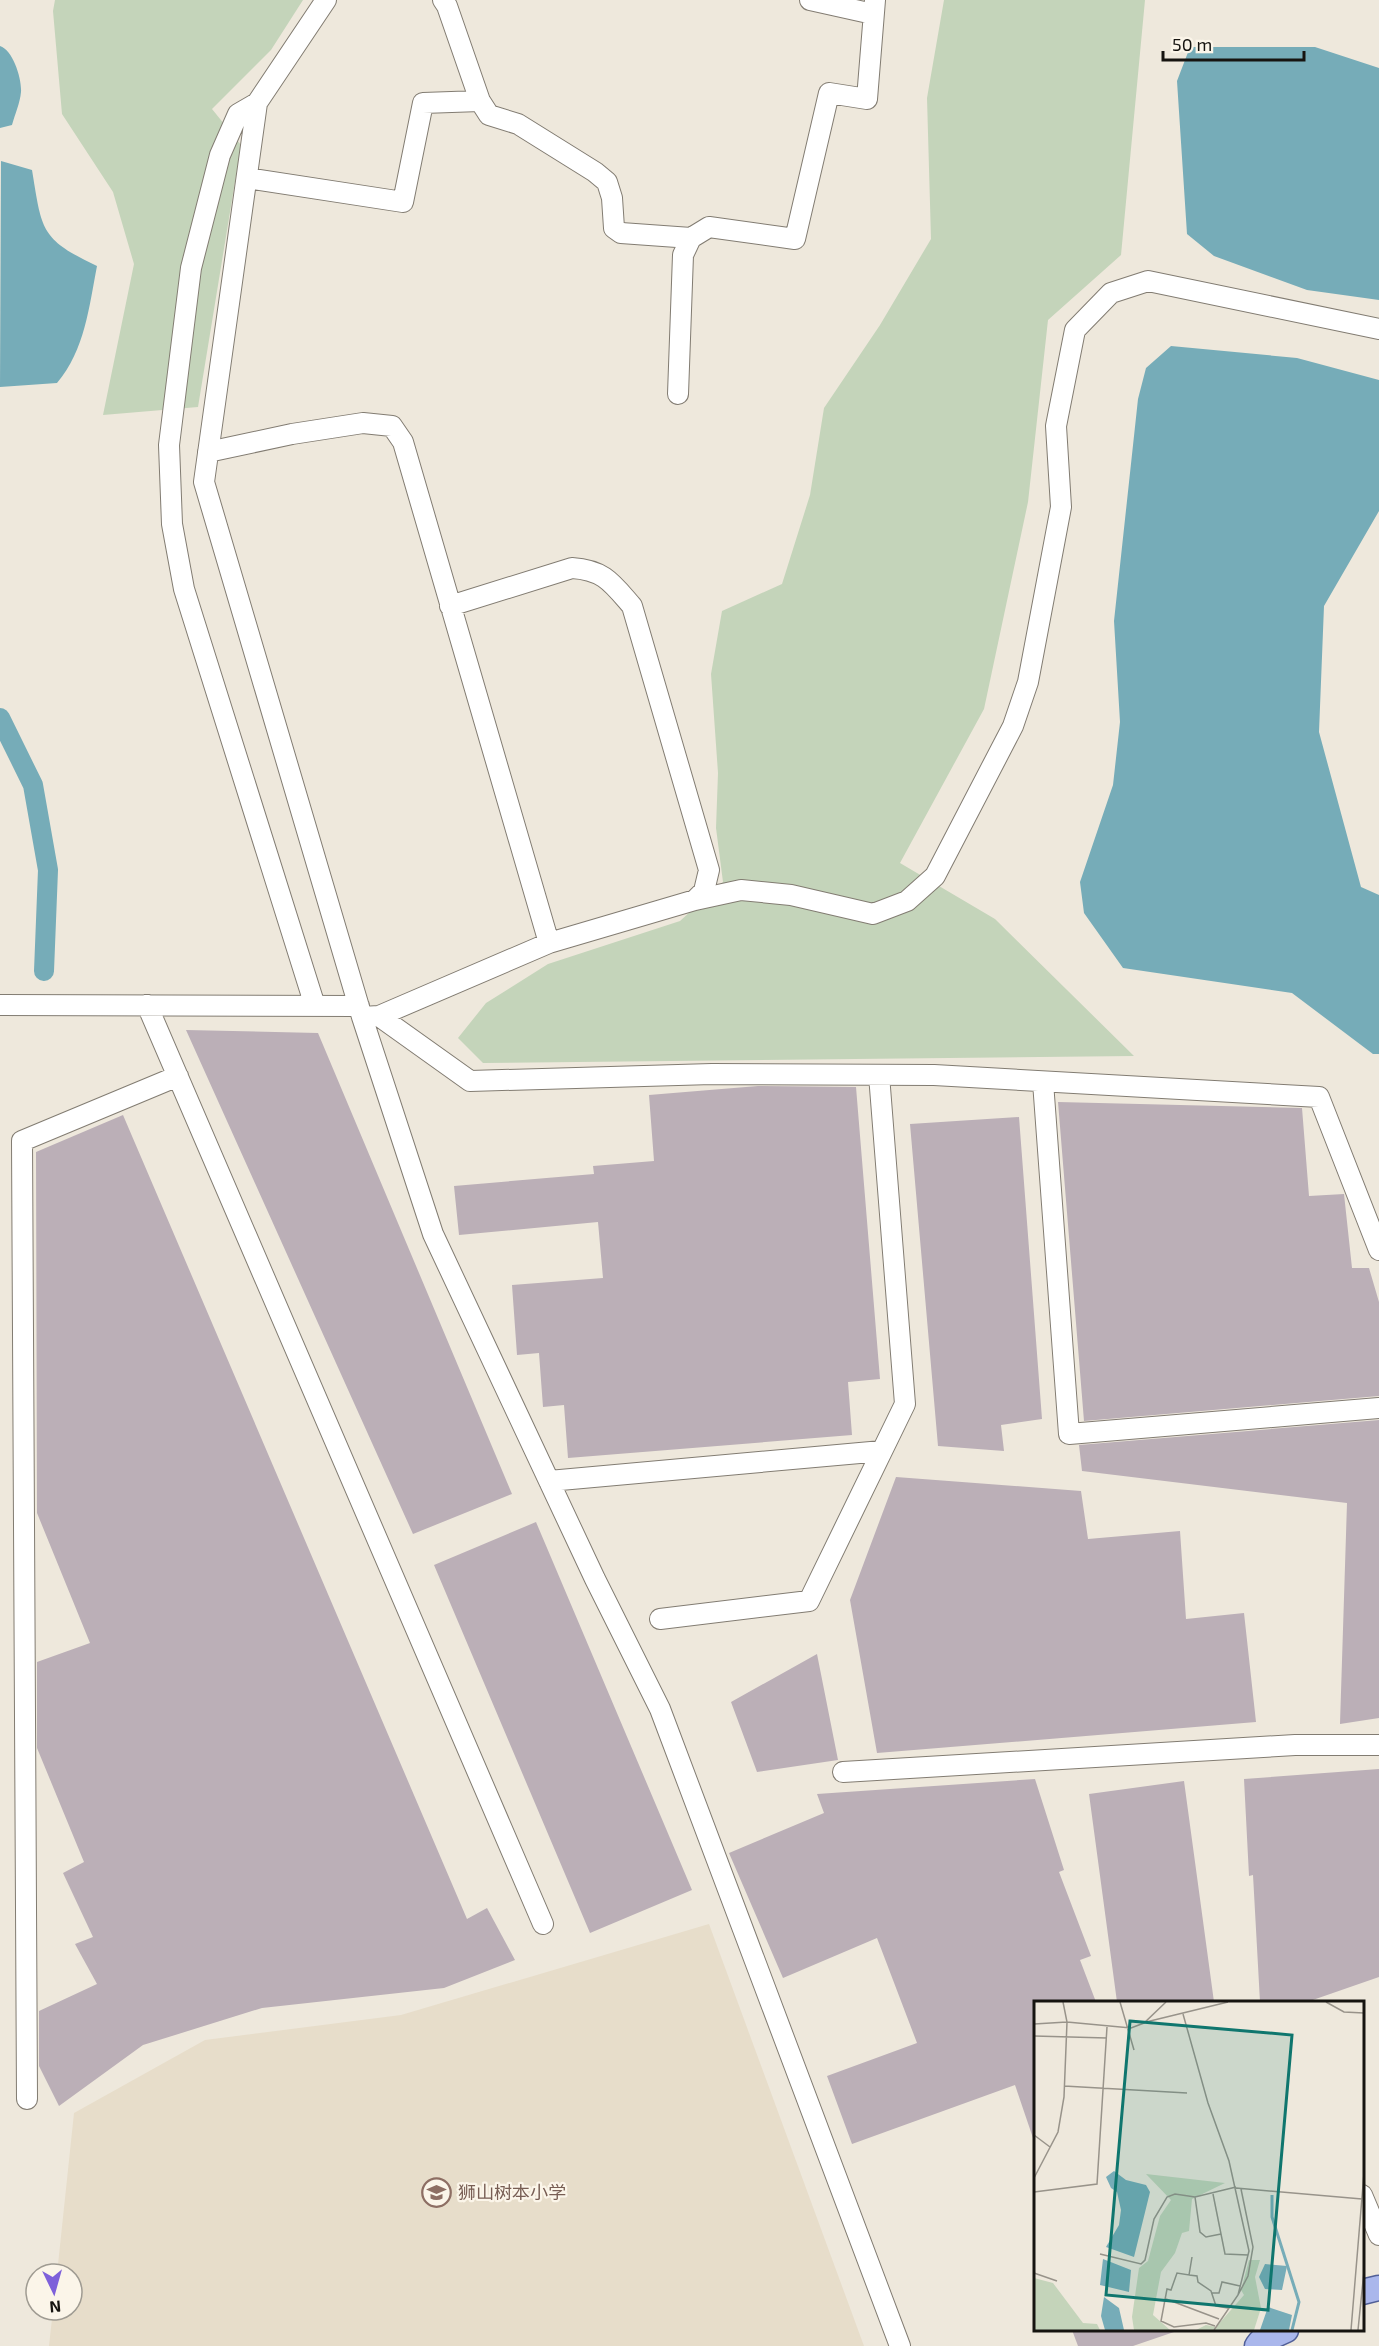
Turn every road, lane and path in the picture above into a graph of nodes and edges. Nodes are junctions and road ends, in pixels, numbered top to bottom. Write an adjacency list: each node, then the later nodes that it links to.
1 (326, 0): 6 (street)
2 (443, 0): 5 (street)
3 (810, 0): 4 (street)
4 (874, 7): 8 (street)
5 (480, 101): 7 (street); 8 (street)
6 (257, 103): 7 (street); 17 (street)
7 (247, 178): 11 (street)
8 (692, 238): 10 (street)
9 (1379, 329): 13 (street)
10 (678, 394)
11 (208, 452): 12 (street); 18 (street)
12 (450, 606): 13 (street); 14 (street)
13 (695, 900): 14 (street)
14 (549, 944): 18 (street)
15 (0, 1005): 16 (street)
16 (147, 1005): 17 (street); 20 (street)
17 (315, 1006): 18 (street)
18 (367, 1013): 19 (street); 25 (street)
19 (879, 1075): 21 (street); 24 (street)
20 (178, 1076): 29 (street); 30 (street)
21 (1043, 1082): 22 (street); 23 (street)
22 (1379, 1250)
23 (1379, 1408)
24 (882, 1451): 25 (street); 26 (street)
25 (549, 1480): 37 (street)
26 (660, 1619)
27 (1379, 1745): 28 (street)
28 (843, 1772)
29 (543, 1924)
30 (27, 2099)
31 (1364, 2200): 32 (street)
32 (1379, 2235)
33 (1379, 2288): 34 (main road)
34 (1364, 2292)
35 (1284, 2331): 36 (main road)
36 (1255, 2345)
37 (900, 2346)

